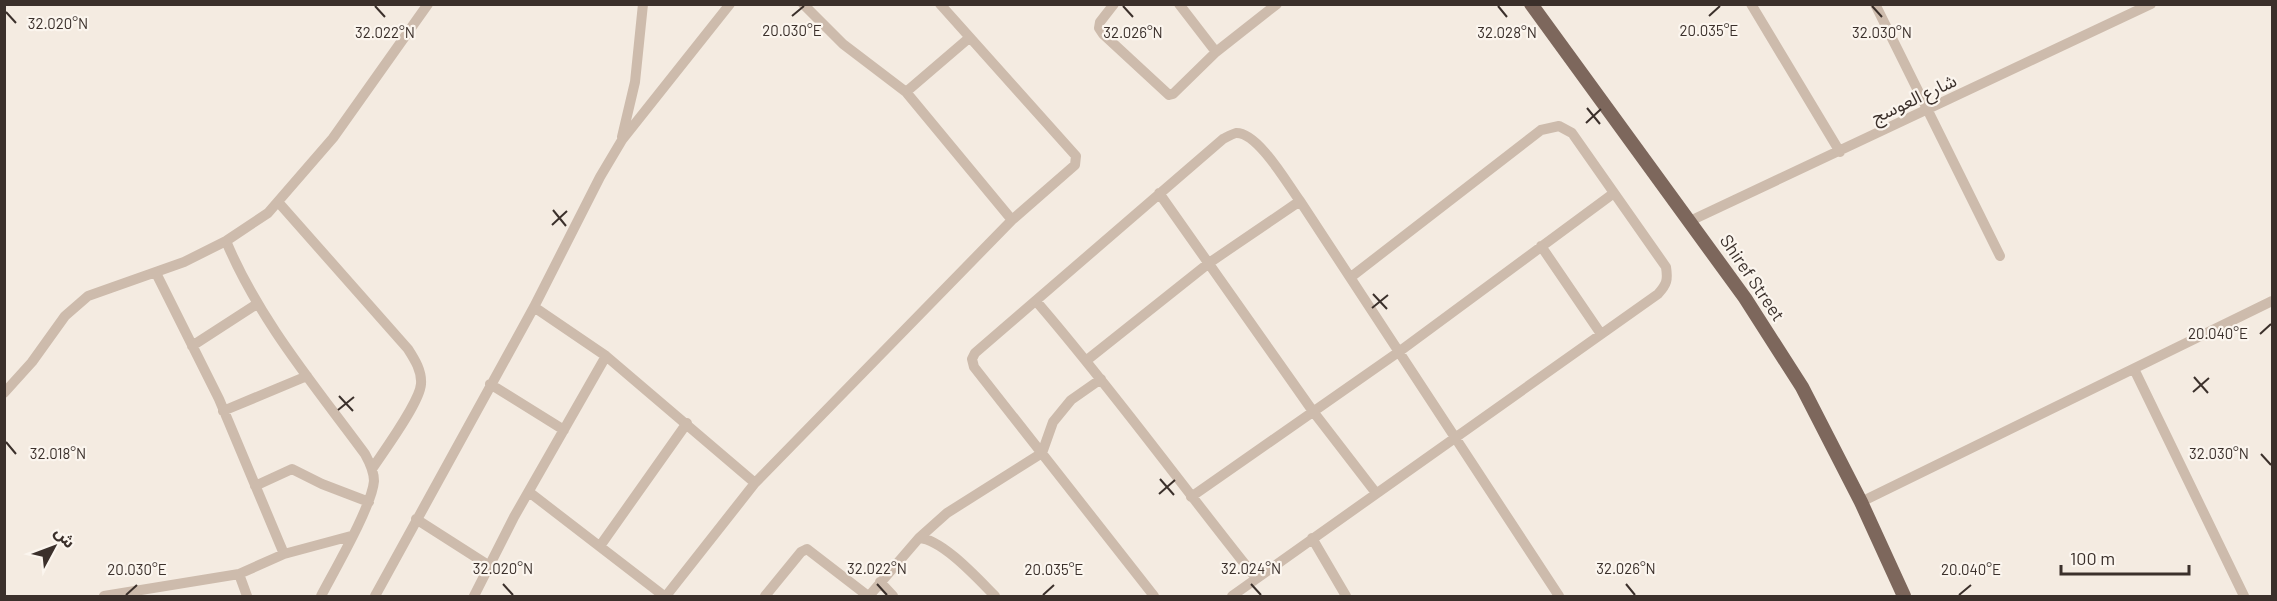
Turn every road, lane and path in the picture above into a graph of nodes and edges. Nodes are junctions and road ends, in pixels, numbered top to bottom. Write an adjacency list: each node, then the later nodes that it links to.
1 (428, 4): 22 (street)
2 (642, 4): 17 (street)
3 (730, 4): 17 (street)
4 (803, 4): 15 (street)
5 (940, 4): 13 (street)
6 (1114, 4): 14 (street)
7 (1179, 4): 14 (street)
8 (1277, 4): 14 (street)
9 (1531, 4): 24 (main road, Shiref Street)
10 (1751, 4): 18 (street)
11 (1875, 4): 16 (street)
12 (2151, 4): 16 (street, شارع العوسج)
13 (969, 38): 15 (street); 23 (street)
14 (1216, 52)
15 (906, 92): 23 (street)
16 (1929, 110): 18 (street, شارع العوسج); 27 (street)
17 (622, 140): 34 (street)
18 (1840, 152): 24 (street, شارع العوسج)
19 (1159, 193): 21 (street); 28 (street); 31 (street)
20 (1614, 193): 26 (street); 30 (street); 35 (street)
21 (1300, 201): 28 (street); 30 (street)
22 (279, 203): 25 (street); 51 (street)
23 (1012, 220): 52 (street)
24 (1690, 221): 58 (main road, Shiref Street)
25 (226, 241): 29 (street); 33 (street)
26 (1541, 246): 35 (street); 37 (street)
27 (2000, 256)
28 (1209, 262): 39 (street); 45 (street)
29 (156, 273): 36 (street); 44 (street)
30 (1351, 277): 37 (street)
31 (1036, 301): 39 (street); 50 (street)
32 (2272, 301): 40 (street)
33 (257, 304): 36 (street); 41 (street)
34 (534, 307): 38 (street); 43 (street)
35 (1601, 334): 49 (street)
36 (192, 346): 46 (street)
37 (1400, 351): 45 (street); 49 (street)
38 (606, 356): 47 (street); 48 (street)
39 (1087, 360): 42 (street)
40 (2134, 369): 58 (street); 84 (street)
41 (307, 376): 46 (street); 51 (street)
42 (1101, 379): 50 (street); 56 (street)
43 (490, 384): 48 (street); 59 (street)
44 (4, 393)
45 (1312, 410): 55 (street); 56 (street)
46 (223, 411): 53 (street)
47 (687, 423): 52 (street); 63 (street)
48 (564, 430): 54 (street)
49 (1455, 437): 55 (street); 82 (street)
50 (1042, 453): 61 (street); 79 (street)
51 (372, 469): 57 (street)
52 (755, 483): 75 (street)
53 (255, 486): 57 (street); 64 (street)
54 (529, 492): 63 (street); 65 (street)
55 (1376, 494): 62 (street)
56 (1191, 497): 67 (street)
57 (369, 502): 60 (street)
58 (1861, 502): 83 (main road, Shiref Street)
59 (416, 519): 65 (street); 70 (street)
60 (351, 536): 64 (street); 73 (street)
61 (919, 538): 68 (street); 69 (street)
62 (1312, 538): 67 (street); 81 (street)
63 (600, 546): 75 (street)
64 (284, 554): 66 (street)
65 (489, 565): 74 (street)
66 (239, 574): 71 (street); 72 (street)
67 (1256, 578): 80 (street)
68 (880, 582): 77 (street); 78 (street)
69 (990, 594)
70 (378, 595)
71 (104, 597)
72 (247, 597)
73 (321, 597)
74 (474, 597)
75 (665, 597)
76 (765, 597): 77 (street)
77 (868, 597)
78 (893, 597)
79 (1154, 597)
80 (1232, 597)
81 (1346, 597)
82 (1559, 597)
83 (1904, 597)
84 (2244, 597)

